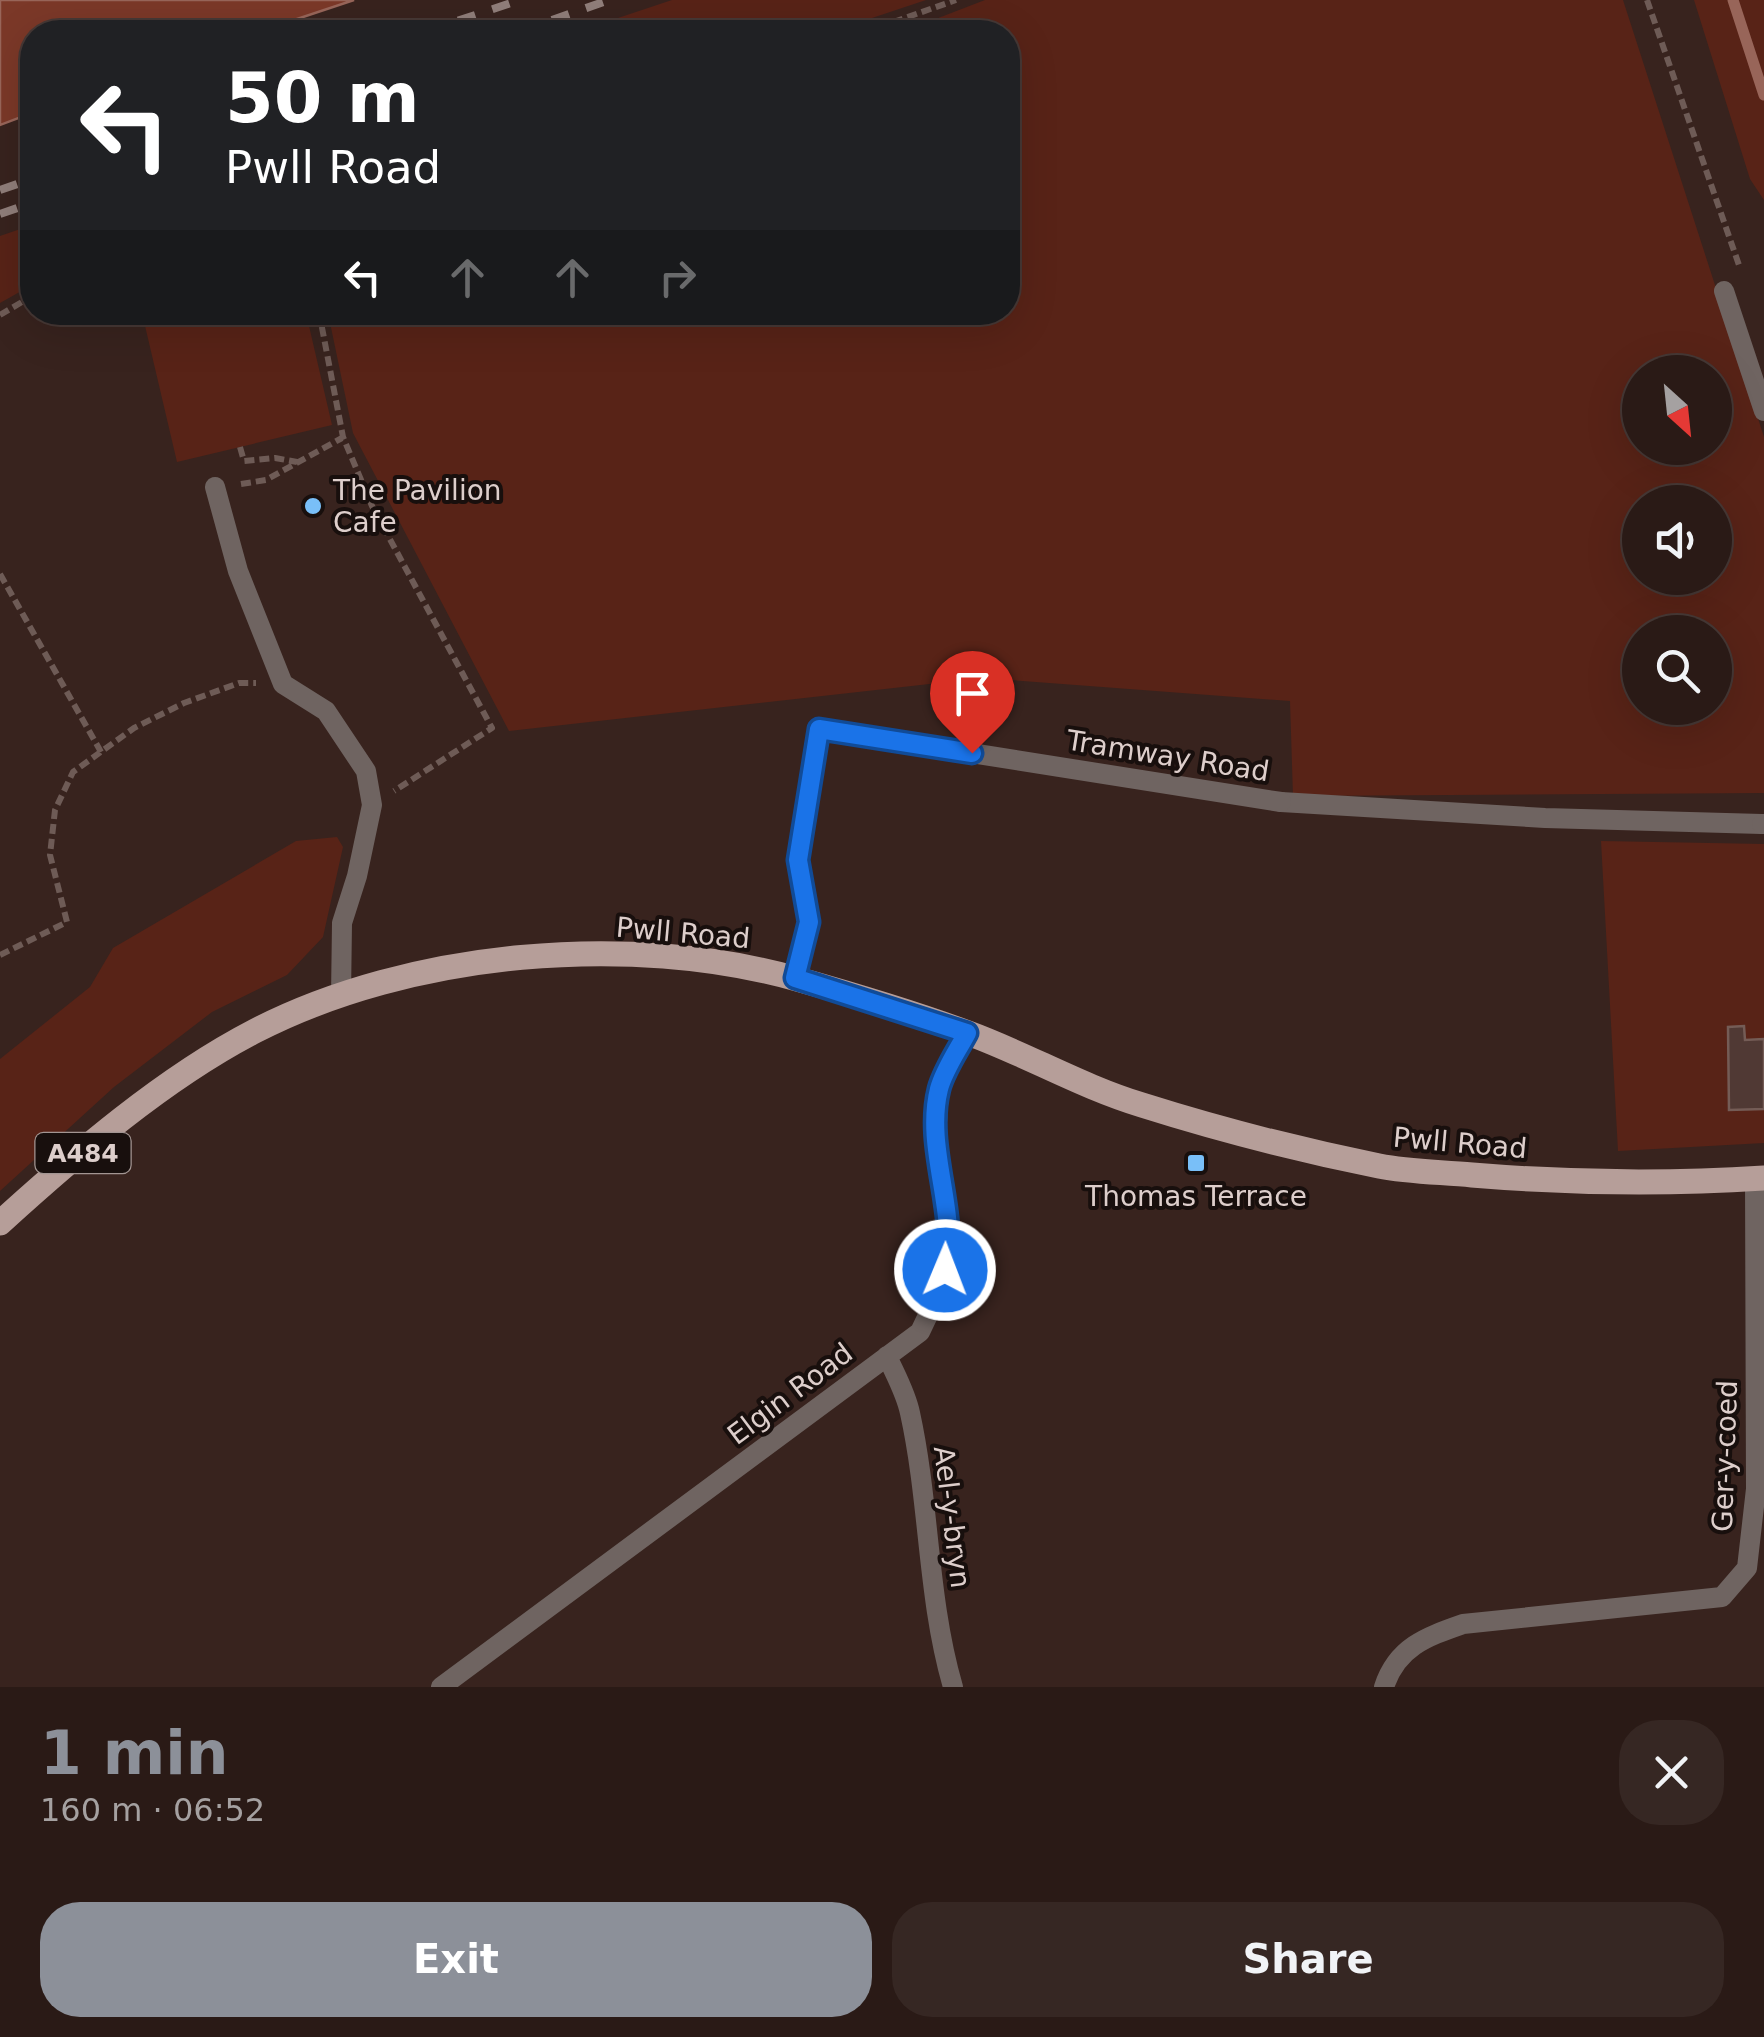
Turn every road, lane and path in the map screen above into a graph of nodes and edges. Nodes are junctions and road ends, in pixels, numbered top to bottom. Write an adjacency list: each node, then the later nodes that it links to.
1 (956, 0): 3 (path)
2 (1647, 0): 4 (path)
3 (900, 20)
4 (1746, 284)
5 (1724, 290): 7 (street)
6 (321, 325): 8 (path)
7 (1764, 411)
8 (343, 438): 10 (path); 15 (path)
9 (240, 447): 10 (path)
10 (298, 462): 11 (path)
11 (215, 487): 13 (street)
12 (0, 574): 14 (path)
13 (282, 684): 14 (path); 15 (street)
14 (101, 752): 17 (path)
15 (372, 804): 19 (street)
16 (1763, 824): 18 (street, Tramway Road)
17 (0, 955)
18 (795, 978): 19 (main road, Pwll Road / A484); 20 (main road, Pwll Road / A484)
19 (341, 996): 22 (main road, Pwll Road / A484)
20 (967, 1033): 21 (main road, Pwll Road / A484); 23 (street, Elgin Road)
21 (1759, 1179): 26 (street, Ger-y-coed)
22 (0, 1223)
23 (887, 1356): 24 (street, Elgin Road); 25 (street, Ael-y-bryn)
24 (441, 1687)
25 (953, 1687)
26 (1384, 1687)

